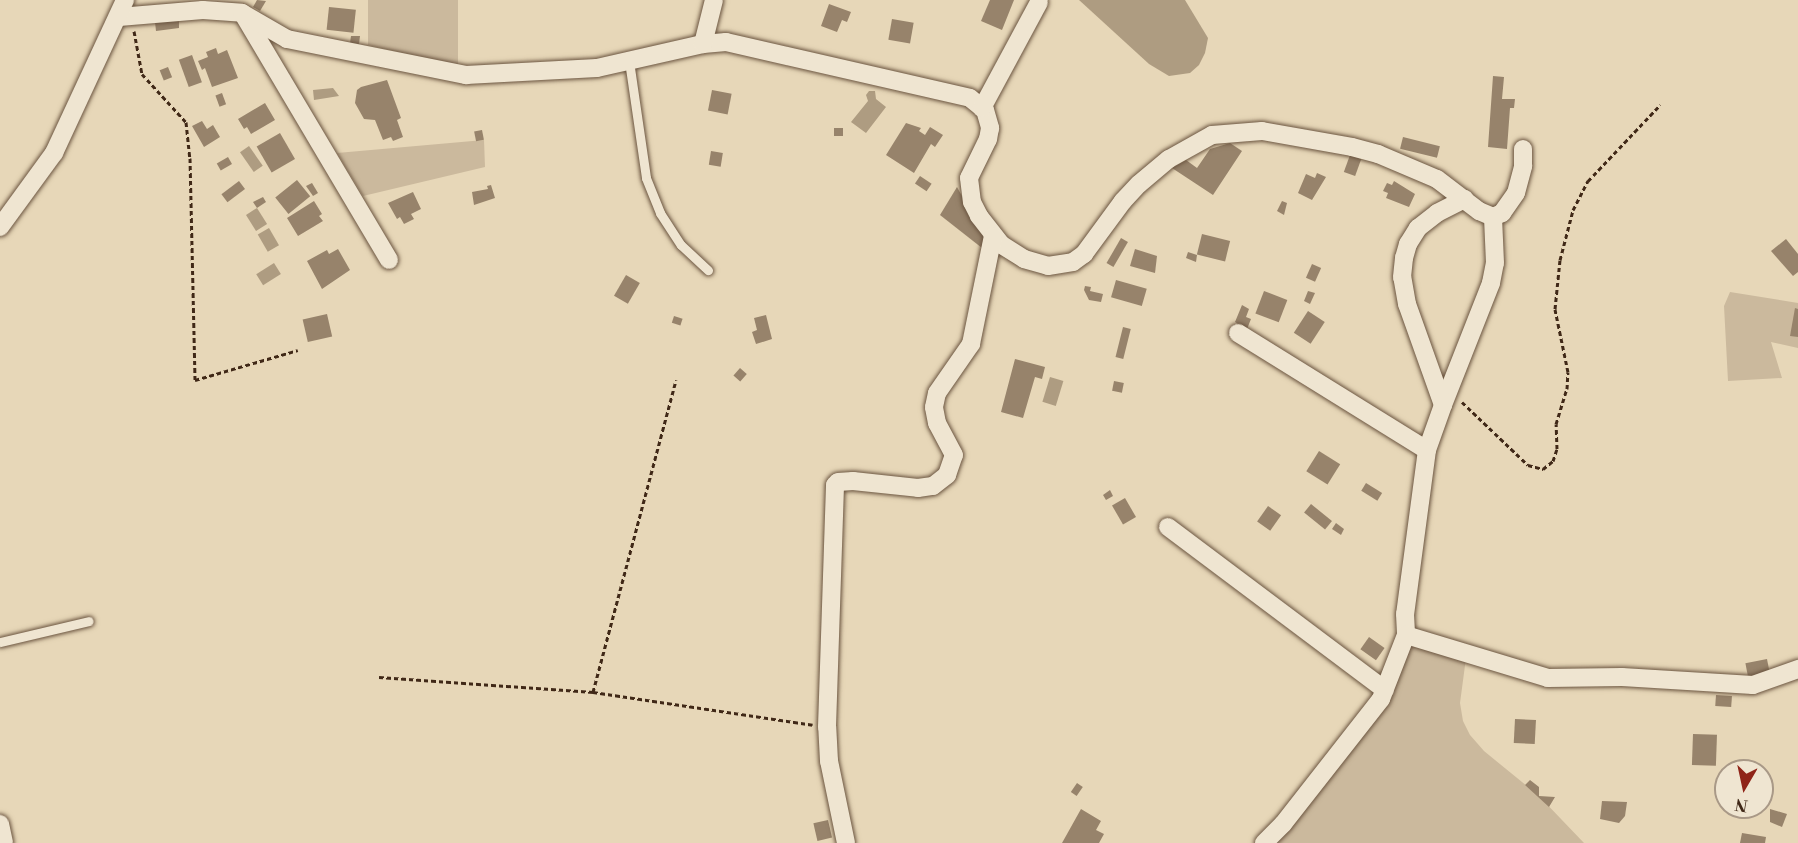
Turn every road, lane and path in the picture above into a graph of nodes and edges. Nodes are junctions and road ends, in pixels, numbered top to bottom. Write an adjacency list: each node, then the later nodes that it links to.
1 (714, 0): 5 (street)
2 (1039, 2): 8 (street)
3 (125, 11): 4 (street); 12 (street); 17 (path)
4 (242, 13): 6 (street); 14 (street)
5 (702, 44): 6 (street); 8 (street)
6 (629, 61): 15 (lane)
7 (1660, 105): 19 (path)
8 (982, 108): 13 (street)
9 (1523, 149): 11 (street)
10 (1465, 199): 11 (street); 13 (street); 19 (street)
11 (1493, 217): 19 (street)
12 (0, 227)
13 (993, 236): 29 (street)
14 (389, 260)
15 (708, 270)
16 (1238, 333): 20 (street)
17 (298, 350)
18 (676, 380): 28 (path)
19 (1446, 398): 20 (street)
20 (1427, 450): 23 (street)
21 (1168, 527): 27 (street)
22 (90, 621): 24 (lane)
23 (1406, 635): 25 (street); 27 (street)
24 (0, 642)
25 (1798, 669)
26 (379, 676): 28 (path)
27 (1385, 690): 33 (street)
28 (593, 692): 29 (path)
29 (827, 727): 32 (street)
30 (0, 824): 31 (street)
31 (4, 843)
32 (846, 843)
33 (1264, 843)

